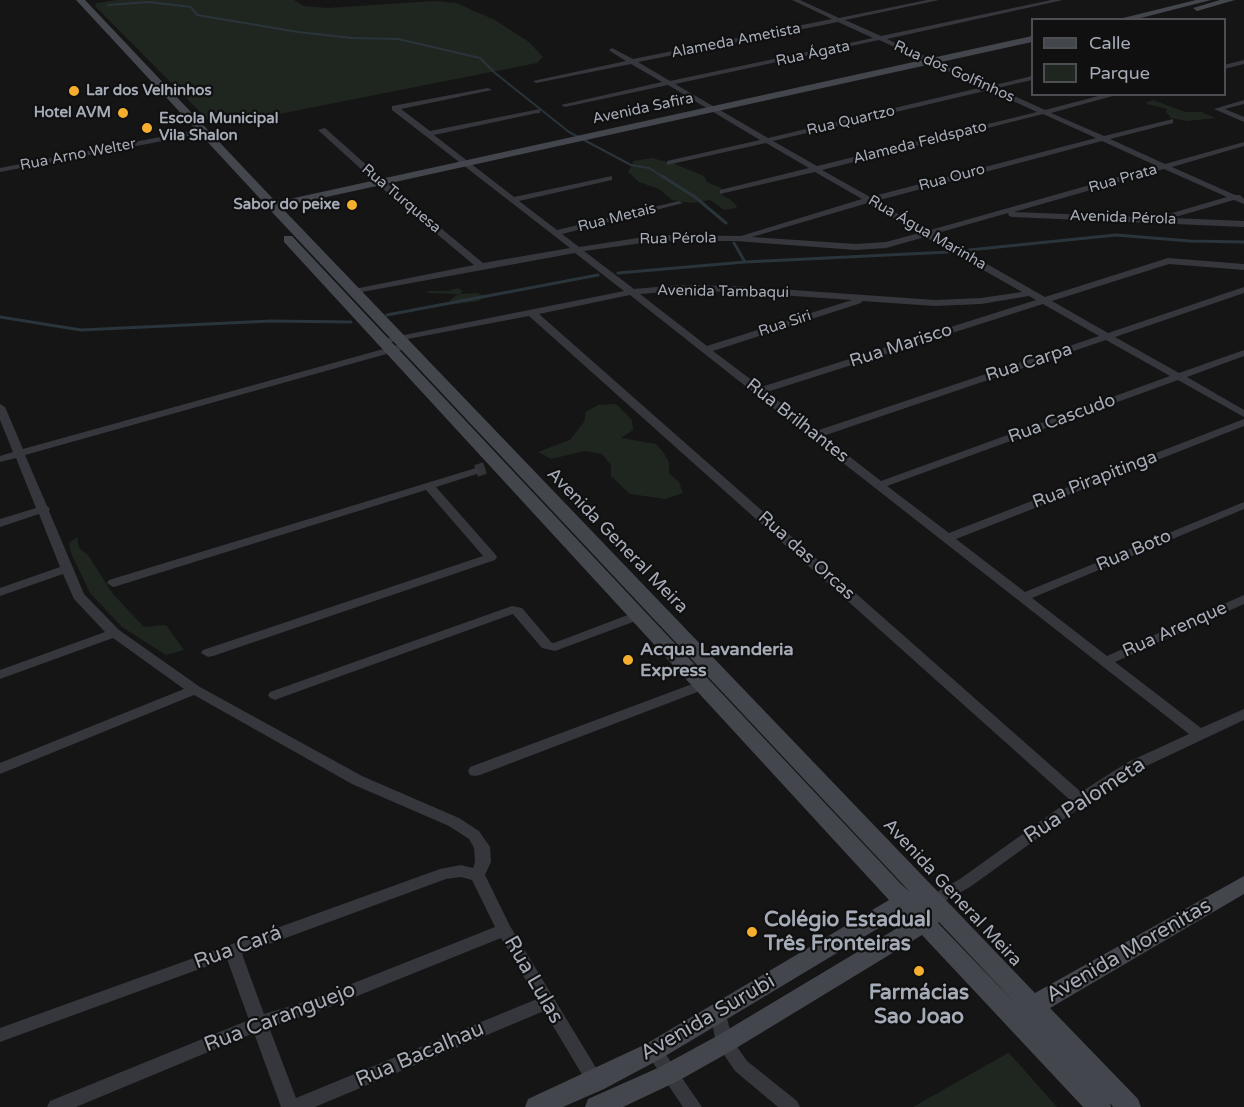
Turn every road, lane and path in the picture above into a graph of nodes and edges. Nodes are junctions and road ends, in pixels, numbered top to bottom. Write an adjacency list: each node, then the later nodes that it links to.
1 (68, 0): 35 (main road, Avenida General Meira)
2 (80, 0): 35 (main road, Avenida General Meira)
3 (795, 0): 12 (street, Rua dos Golfinhos)
4 (936, 0): 12 (street, Alameda Ametista)
5 (1017, 0): 9 (street)
6 (1060, 0): 9 (street, Rua Ágata)
7 (1207, 0): 10 (main road)
8 (1231, 0): 11 (main road)
9 (1035, 6): 14 (street, Rua Ágata)
10 (1128, 18)
11 (1152, 18)
12 (839, 20): 14 (street, Rua dos Golfinhos); 17 (street, Alameda Ametista)
13 (1031, 39): 19 (main road, Avenida Safira)
14 (881, 40): 19 (street, Rua dos Golfinhos); 23 (street, Rua Ágata)
15 (1031, 44): 19 (main road, Avenida Safira)
16 (612, 50): 17 (street, Rua Água Marinha)
17 (634, 62): 22 (street, Alameda Ametista); 23 (street, Rua Água Marinha)
18 (1244, 62): 20 (street)
19 (935, 63): 24 (street, Rua dos Golfinhos); 30 (main road, Avenida Safira)
20 (1226, 66)
21 (1031, 78): 24 (street, Rua Quartzo)
22 (536, 81)
23 (672, 83): 28 (street, Rua Ágata); 30 (street, Rua Água Marinha)
24 (990, 88): 31 (street, Rua dos Golfinhos); 38 (street, Rua Quartzo)
25 (488, 90): 36 (street, Rua Brilhantes)
26 (1109, 96): 31 (street, Alameda Feldspato)
27 (1244, 102): 32 (street)
28 (565, 105)
29 (537, 111): 36 (street)
30 (718, 111): 38 (street, Rua Água Marinha); 41 (main road, Avenida Safira)
31 (1045, 113): 37 (street, Rua dos Golfinhos); 43 (street, Alameda Feldspato)
32 (1244, 120)
33 (1170, 121): 37 (street, Rua Ouro)
34 (322, 130): 46 (street, Rua Turquesa)
35 (197, 131): 44 (street, Rua Arno Welter); 54 (main road, Avenida General Meira)
36 (428, 134): 41 (street, Rua Brilhantes)
37 (1103, 139): 42 (street, Rua dos Golfinhos); 51 (street, Rua Ouro)
38 (766, 141): 40 (street, Rua Quartzo); 43 (street, Rua Água Marinha)
39 (1244, 144): 42 (street, Rua Prata)
40 (670, 163)
41 (469, 165): 46 (main road, Avenida Safira); 50 (street, Rua Brilhantes)
42 (1165, 167): 49 (street, Rua dos Golfinhos); 55 (street, Rua Prata)
43 (815, 169): 47 (street, Alameda Feldspato); 51 (street, Rua Água Marinha)
44 (0, 170)
45 (609, 178): 50 (street)
46 (383, 184): 54 (main road, Avenida Safira); 62 (street, Rua Turquesa)
47 (723, 192)
48 (1244, 194): 49 (street)
49 (1234, 198): 52 (street, Rua dos Golfinhos); 56 (street)
50 (513, 200): 58 (street, Rua Brilhantes)
51 (869, 200): 59 (street, Rua Água Marinha); 60 (street, Rua Ouro)
52 (1244, 202)
53 (679, 203): 58 (street, Rua Metais)
54 (269, 210): 65 (main road, Avenida General Meira); 72 (main road, Avenida General Meira)
55 (1002, 213): 56 (street, Avenida Pérola); 59 (street, Rua Pérola)
56 (1158, 220): 57 (street, Avenida Pérola)
57 (1244, 224)
58 (555, 233): 61 (street, Rua Brilhantes)
59 (927, 234): 60 (street, Rua Pérola); 67 (street, Rua Água Marinha)
60 (735, 238): 61 (street, Rua Pérola)
61 (575, 250): 62 (street, Rua Pérola); 66 (street, Rua Brilhantes)
62 (482, 266): 65 (street, Rua Pérola)
63 (1244, 267): 69 (street)
64 (1244, 290): 71 (street, Rua Carpa)
65 (354, 292): 72 (main road, Avenida General Meira)
66 (633, 292): 68 (street, Avenida Tambaqui); 70 (street, Avenida Tambaqui); 73 (street, Rua Brilhantes)
67 (1031, 293): 68 (street, Avenida Tambaqui); 69 (street, Rua Água Marinha)
68 (865, 298): 73 (street, Rua Siri)
69 (1043, 300): 71 (street, Rua Água Marinha); 76 (street, Rua Marisco)
70 (531, 312): 72 (street, Avenida Tambaqui); 107 (street, Rua das Orcas)
71 (1109, 337): 75 (street, Rua Água Marinha); 80 (street, Rua Carpa)
72 (394, 344): 81 (street, Avenida Tambaqui); 83 (main road, Avenida General Meira); 110 (main road, Avenida General Meira)
73 (705, 350): 76 (street, Rua Brilhantes)
74 (1244, 353): 75 (street, Rua Cascudo)
75 (1180, 376): 78 (street, Rua Água Marinha); 85 (street, Rua Cascudo)
76 (760, 391): 80 (street, Rua Brilhantes)
77 (0, 407): 81 (street)
78 (1244, 414)
79 (1244, 422): 89 (street, Rua Pirapitinga)
80 (814, 435): 85 (street, Rua Brilhantes)
81 (20, 453): 82 (street, Avenida Tambaqui); 87 (street)
82 (0, 459)
83 (486, 468): 84 (street); 95 (main road, Avenida General Meira)
84 (428, 485): 91 (street); 97 (street)
85 (879, 485): 89 (street, Rua Brilhantes)
86 (1244, 505): 93 (street, Rua Boto)
87 (44, 509): 88 (street); 90 (street)
88 (0, 523)
89 (947, 538): 93 (street, Rua Brilhantes)
90 (66, 569): 92 (street); 96 (street)
91 (113, 583)
92 (0, 592)
93 (1024, 597): 98 (street, Rua Brilhantes)
94 (1244, 599): 98 (street, Rua Arenque)
95 (637, 616): 100 (main road, Avenida General Meira); 102 (street)
96 (114, 633): 99 (street); 101 (street)
97 (208, 653)
98 (1106, 661): 104 (street, Rua Brilhantes)
99 (0, 675)
100 (703, 685): 106 (street); 111 (main road, Avenida General Meira)
101 (195, 690): 105 (street); 108 (street)
102 (275, 695)
103 (1244, 714): 104 (street, Rua Palometa)
104 (1200, 735): 107 (street, Rua Palometa)
105 (0, 770)
106 (475, 771)
107 (1080, 800): 110 (street, Rua Palometa)
108 (477, 875): 113 (street, Rua Lulas); 114 (street, Rua Cará)
109 (1244, 885): 117 (main road, Avenida Morenitas)
110 (934, 901): 111 (main road); 112 (main road); 117 (main road, Avenida General Meira)
111 (904, 902): 112 (main road, Avenida General Meira); 116 (main road, Avenida Surubi)
112 (924, 923): 117 (main road, Avenida General Meira); 120 (main road, Avenida Surubi)
113 (504, 930): 115 (street, Rua Lulas); 118 (street, Rua Caranguejo)
114 (232, 950): 118 (street); 119 (street, Rua Cará)
115 (546, 1002): 123 (street, Rua Lulas); 126 (street, Rua Bacalhau)
116 (718, 1012): 120 (street); 121 (main road, Avenida Surubi)
117 (1023, 1012): 131 (main road, Avenida General Meira); 132 (main road, Avenida General Meira)
118 (260, 1023): 124 (street, Rua Caranguejo); 125 (street)
119 (0, 1035)
120 (725, 1043): 122 (main road, Avenida Surubi); 130 (street)
121 (654, 1051): 122 (street); 123 (main road, Avenida Surubi)
122 (669, 1074): 128 (main road, Avenida Surubi); 129 (street)
123 (595, 1082): 127 (main road, Avenida Surubi)
124 (57, 1107)
125 (290, 1107)
126 (295, 1107)
127 (537, 1107)
128 (597, 1107)
129 (693, 1107)
130 (791, 1107)
131 (1098, 1107)
132 (1129, 1107)

